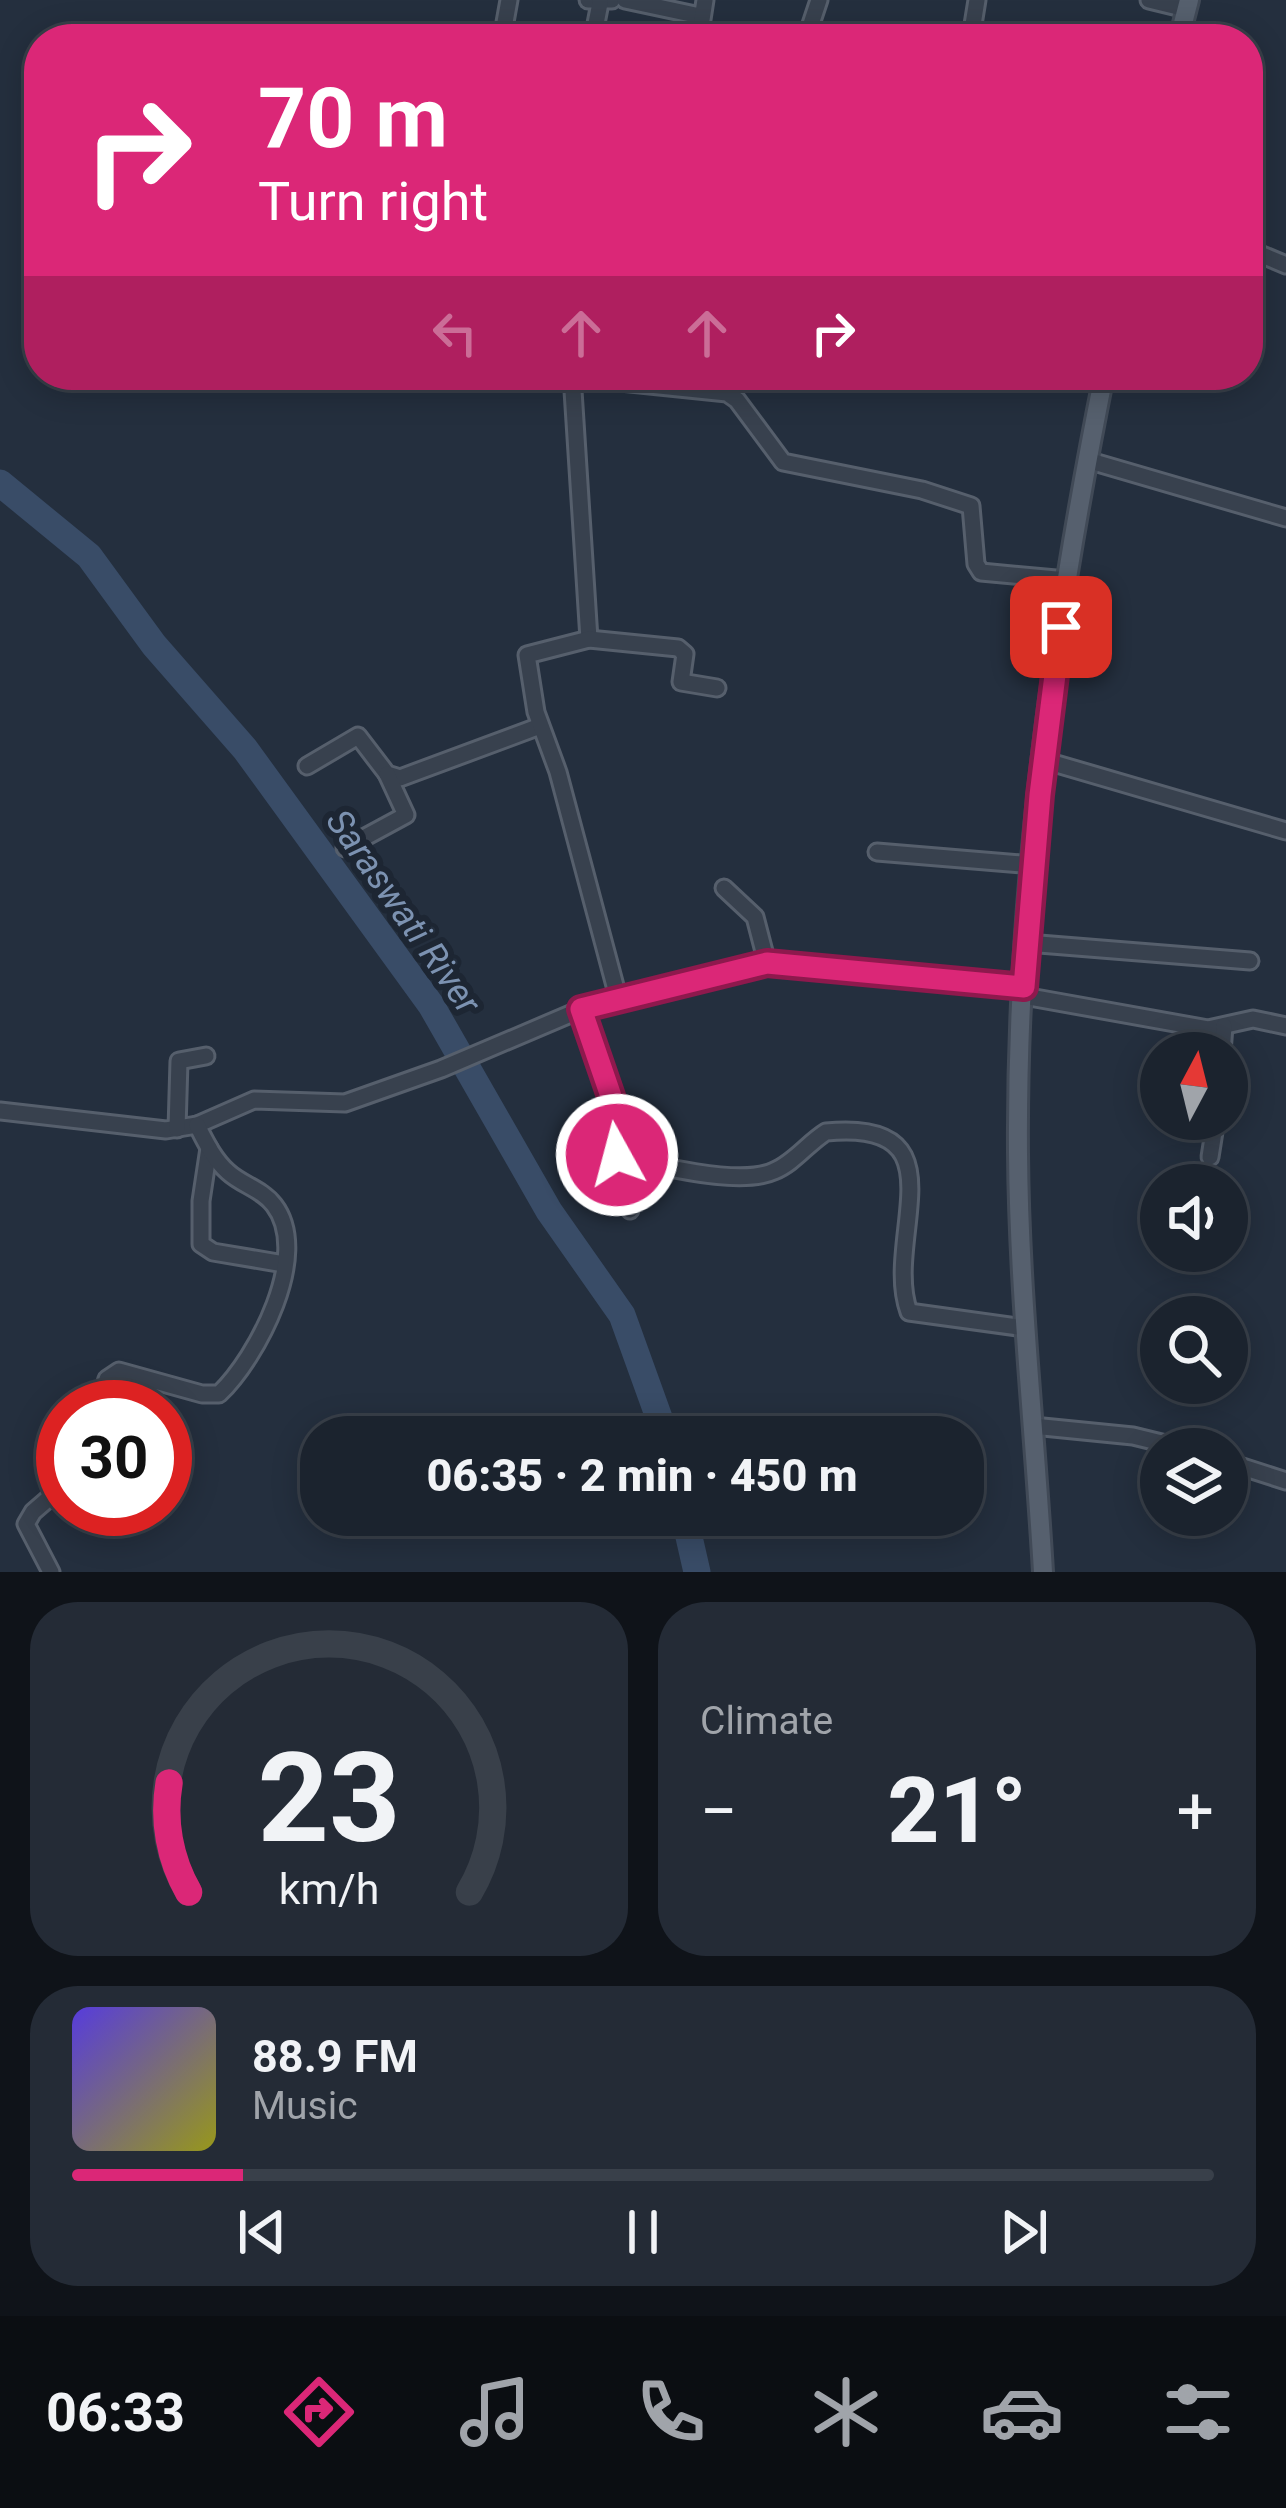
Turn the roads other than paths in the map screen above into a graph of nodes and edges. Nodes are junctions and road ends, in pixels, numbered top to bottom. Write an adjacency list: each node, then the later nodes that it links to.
1 (625, 0): 4 (street)
2 (1149, 0): 3 (street)
3 (1187, 5)
4 (702, 8)
5 (573, 390): 11 (street)
6 (727, 390): 10 (street)
7 (1101, 390): 8 (main road)
8 (1087, 460): 9 (street); 10 (main road)
9 (1286, 518)
10 (1067, 580): 14 (main road)
11 (590, 639): 12 (street); 13 (street)
12 (717, 688)
13 (540, 726): 16 (street); 26 (street)
14 (1043, 760): 17 (street); 20 (main road)
15 (307, 766): 16 (street)
16 (387, 774): 18 (street)
17 (1286, 831)
18 (345, 848)
19 (877, 852): 20 (street)
20 (1033, 865): 22 (main road)
21 (724, 888): 24 (street)
22 (1027, 943): 23 (street); 25 (main road)
23 (1250, 961)
24 (767, 963): 25 (street); 26 (street)
25 (1024, 991): 28 (street); 41 (main road)
26 (618, 997): 27 (street)
27 (581, 1009): 33 (street); 37 (street)
28 (1224, 1026): 29 (street); 30 (street)
29 (1286, 1026)
30 (1224, 1032)
31 (206, 1056): 34 (street)
32 (0, 1111): 34 (street)
33 (196, 1125): 34 (street); 36 (street)
34 (177, 1129)
35 (1213, 1140): 38 (street)
36 (209, 1148): 40 (street); 40 (street)
37 (617, 1155): 39 (street); 41 (street)
38 (1210, 1157)
39 (630, 1210)
40 (284, 1264): 44 (street)
41 (1025, 1328): 45 (main road)
42 (107, 1380): 43 (street)
43 (151, 1380)
44 (192, 1391)
45 (1033, 1426): 46 (street); 51 (main road)
46 (1140, 1438)
47 (1248, 1469): 48 (street)
48 (1286, 1481)
49 (36, 1509): 50 (street)
50 (51, 1572)
51 (1043, 1572)

